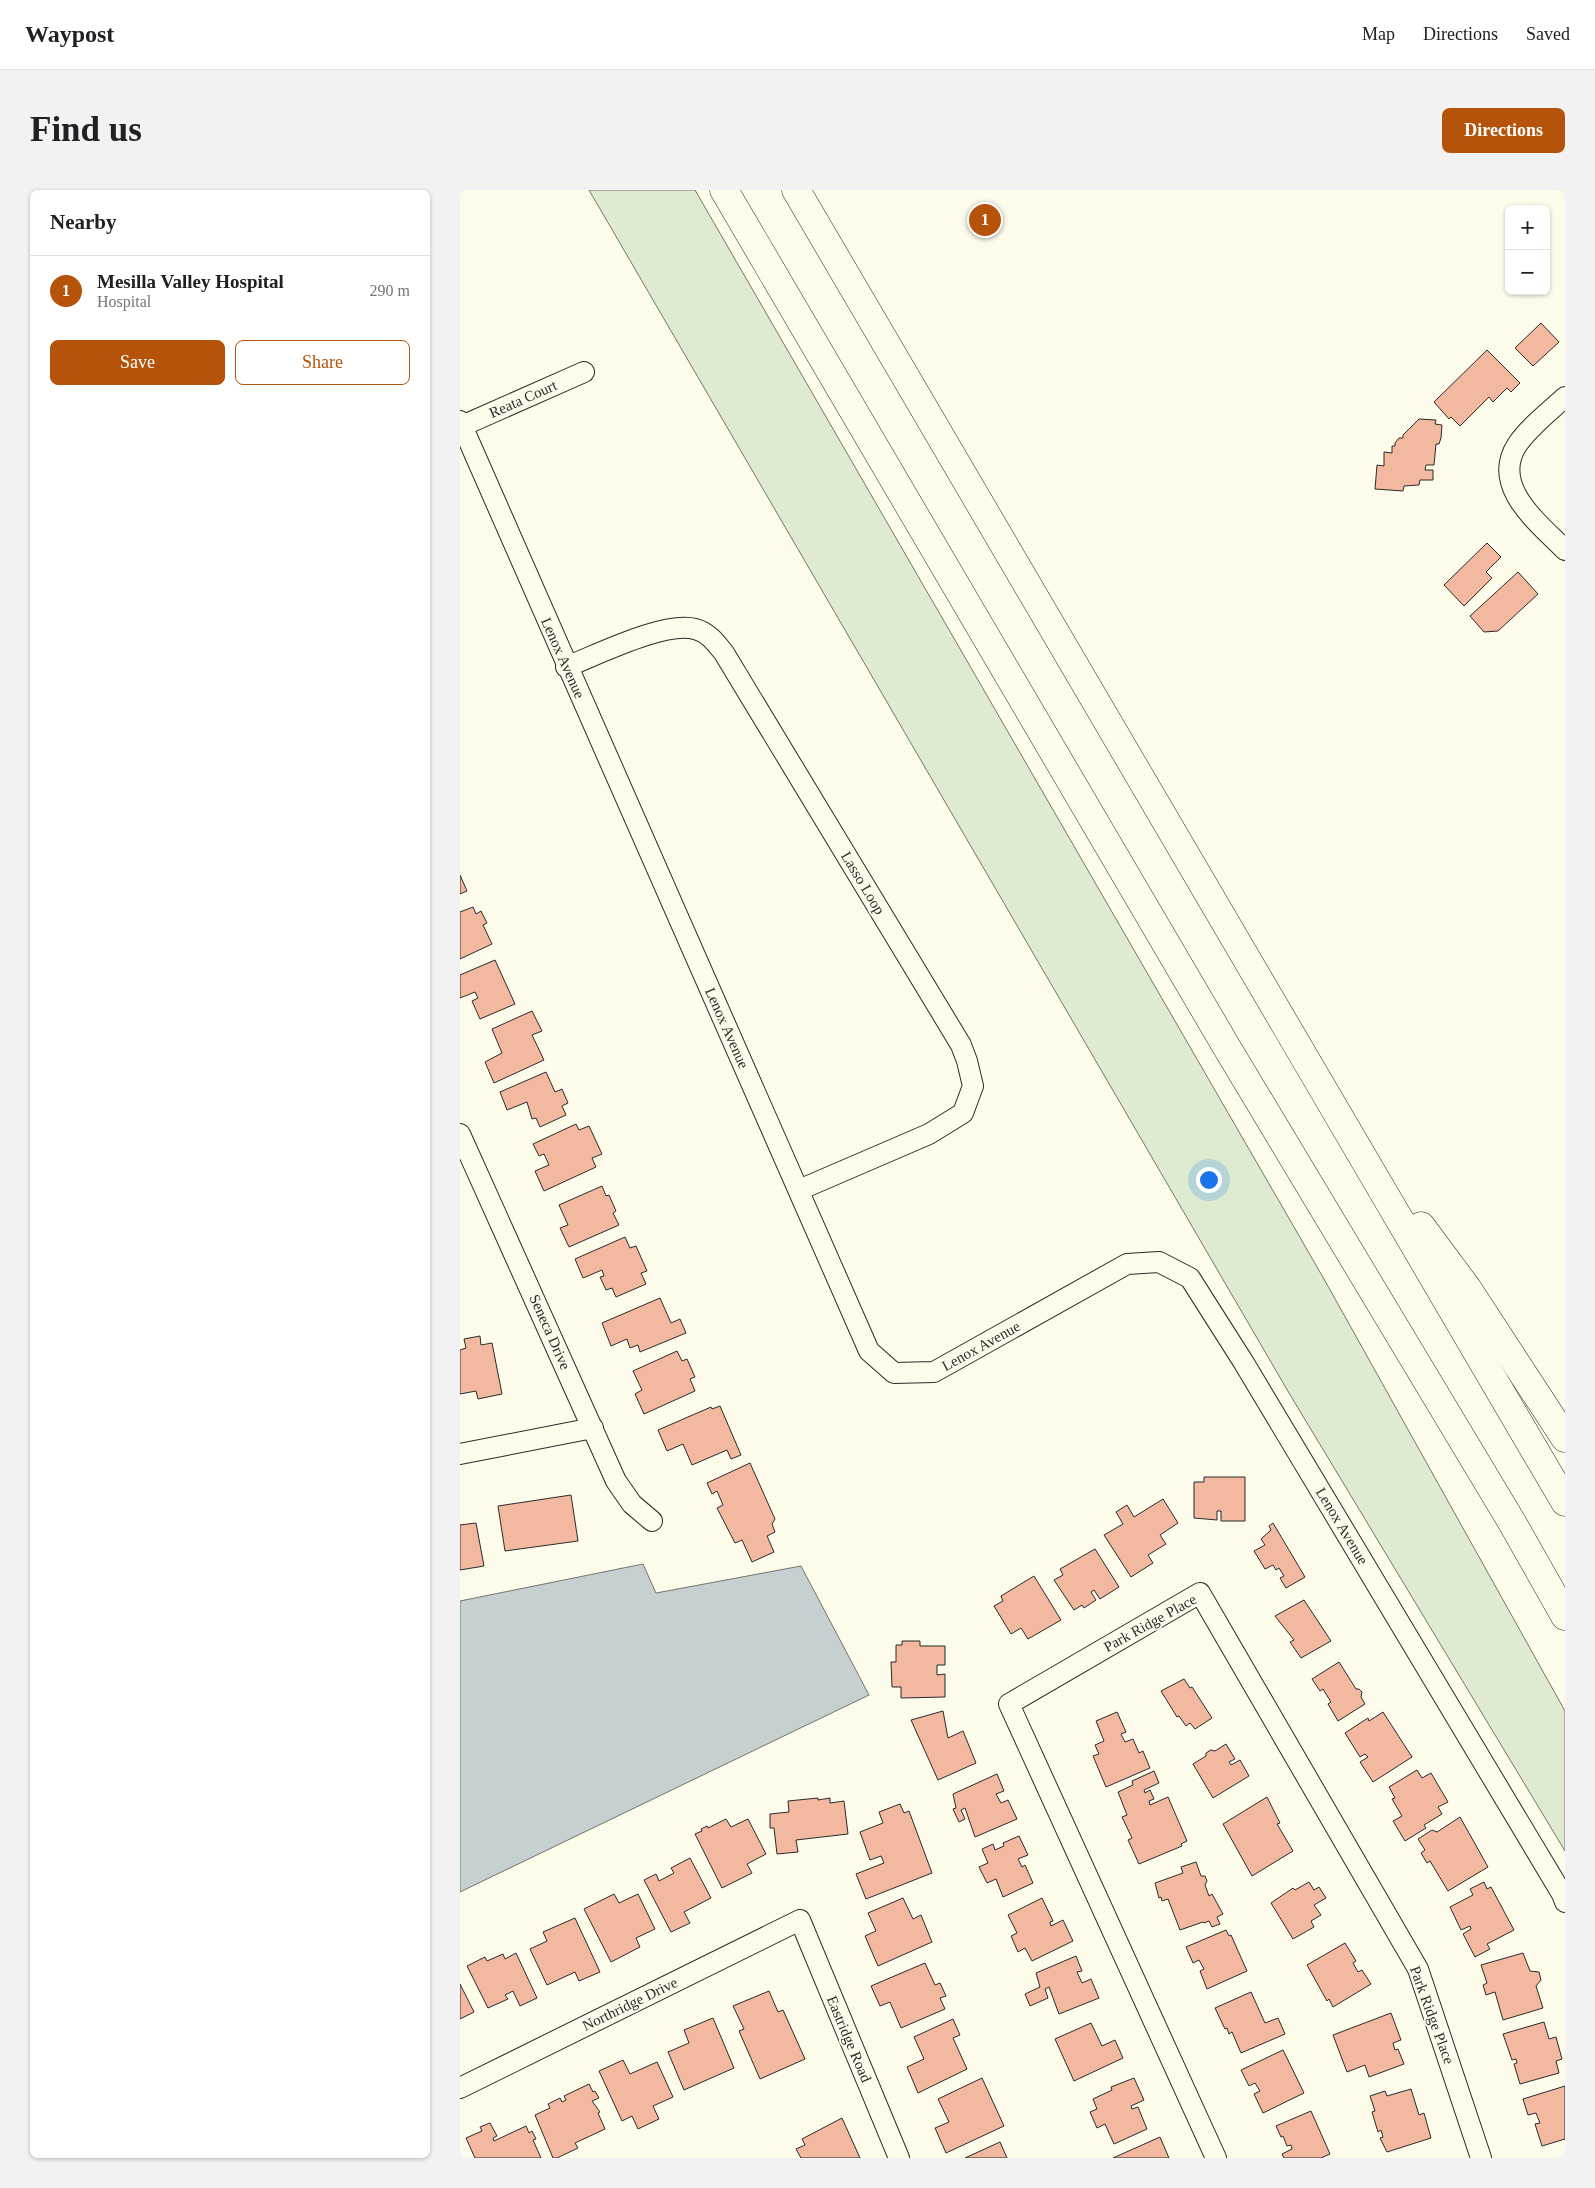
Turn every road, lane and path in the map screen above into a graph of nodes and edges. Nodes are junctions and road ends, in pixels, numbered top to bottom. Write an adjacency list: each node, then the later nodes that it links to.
1 (724, 190): 17 (highway)
2 (796, 190): 8 (highway)
3 (584, 372): 5 (street, Reata Court)
4 (1565, 397): 6 (street)
5 (461, 424): 7 (street, Lenox Avenue)
6 (1565, 550)
7 (566, 666): 11 (street, Lenox Avenue); 11 (street, Lasso Loop)
8 (1338, 1115): 13 (highway); 15 (highway)
9 (460, 1134): 10 (street, Seneca Drive)
10 (466, 1164): 12 (street, Seneca Drive)
11 (799, 1190): 20 (street, Lenox Avenue)
12 (593, 1428): 14 (street); 16 (street, Seneca Drive)
13 (1565, 1438)
14 (460, 1454)
15 (1565, 1502)
16 (652, 1521)
17 (1512, 1524): 18 (highway); 19 (highway)
18 (1565, 1616)
19 (1565, 1636)
20 (1565, 1902)
21 (800, 1920): 22 (street, Northridge Drive); 23 (street, Eastridge Road)
22 (460, 2088)
23 (899, 2158)
24 (1216, 2158): 25 (street, Park Ridge Place)
25 (1481, 2158)

